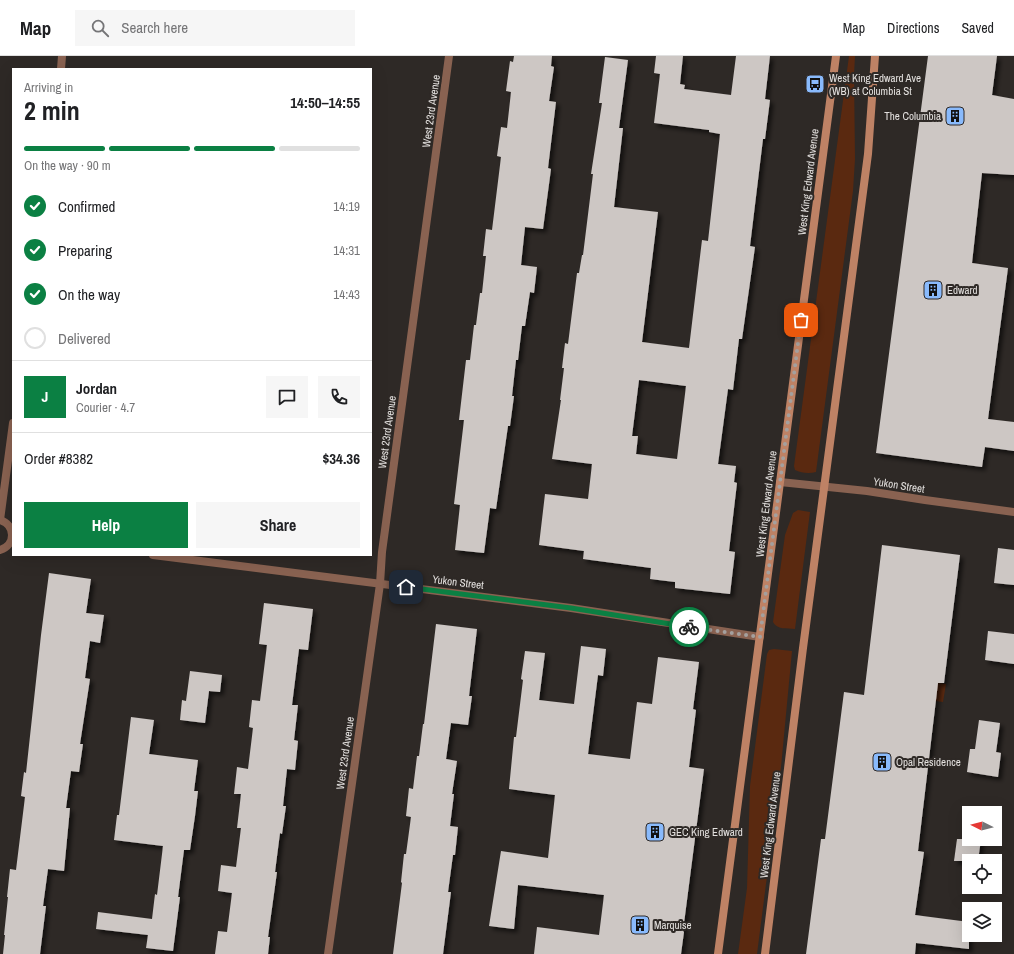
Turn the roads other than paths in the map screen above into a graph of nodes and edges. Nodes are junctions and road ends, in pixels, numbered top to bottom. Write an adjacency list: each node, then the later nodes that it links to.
1 (62, 56): 5 (street)
2 (450, 56): 15 (street, West 23rd Avenue)
3 (836, 56): 7 (main road, West King Edward Avenue)
4 (874, 56): 8 (main road, West King Edward Avenue)
5 (61, 68)
6 (12, 430): 10 (street)
7 (780, 482): 8 (street, Yukon Street); 16 (main road, West King Edward Avenue)
8 (824, 486): 9 (street, Yukon Street); 19 (main road, West King Edward Avenue)
9 (1014, 512)
10 (0, 520): 11 (street)
11 (12, 532)
12 (12, 539): 13 (street)
13 (0, 550)
14 (161, 556): 15 (street, Yukon Street)
15 (380, 584): 16 (street, Yukon Street); 17 (street, West 23rd Avenue)
16 (760, 637): 18 (main road, West King Edward Avenue)
17 (328, 954)
18 (718, 954)
19 (765, 954)

